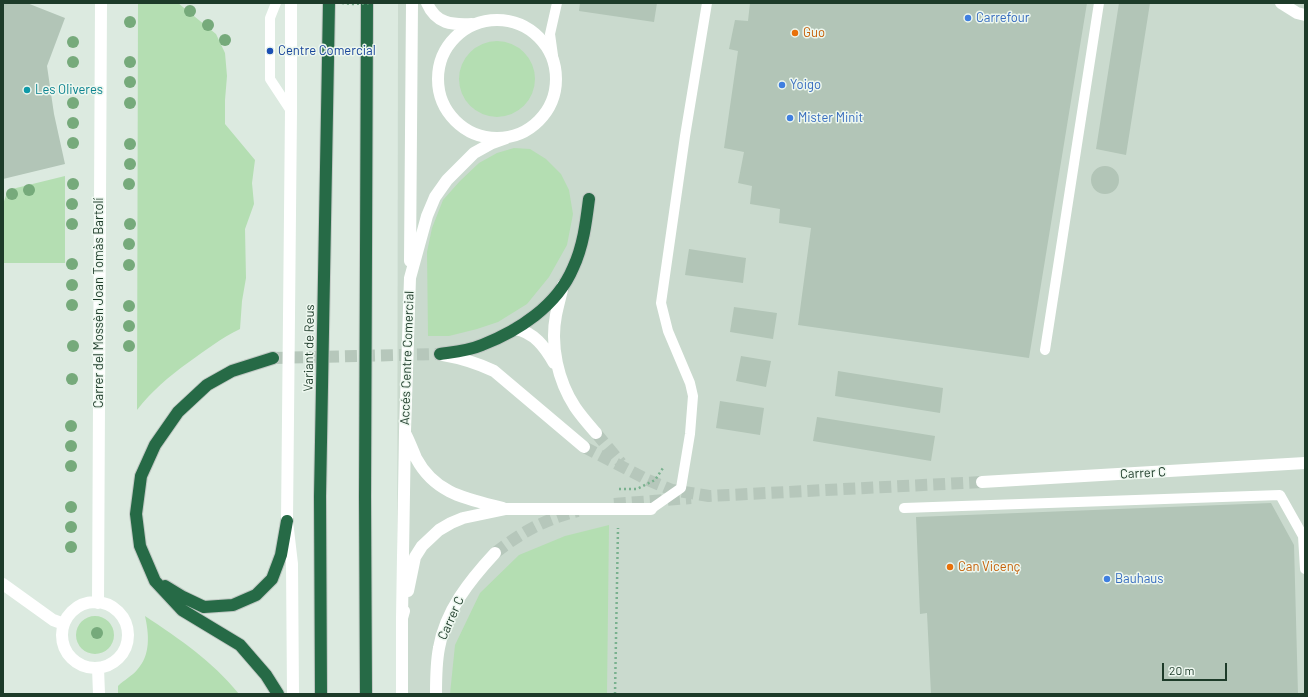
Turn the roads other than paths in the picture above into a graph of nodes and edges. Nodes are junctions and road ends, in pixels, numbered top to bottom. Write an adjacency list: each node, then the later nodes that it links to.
1 (101, 3): 38 (street, Carrer del Mossèn Joan Tomàs Bartolí)
2 (276, 3): 15 (lane)
3 (290, 3): 15 (street)
4 (329, 3): 45 (highway, Variant de Reus)
5 (368, 3): 46 (highway)
6 (412, 3): 18 (street)
7 (427, 3): 13 (street)
8 (557, 3): 14 (lane)
9 (707, 3): 32 (lane)
10 (1099, 3): 21 (lane)
11 (1281, 3): 12 (street)
12 (1305, 15)
13 (478, 23): 14 (street); 16 (street)
14 (554, 64): 16 (street)
15 (291, 111): 33 (street)
16 (506, 138): 18 (street, Accés Centre Comercial)
17 (589, 199): 19 (highway)
18 (410, 278): 25 (street, Accés Centre Comercial)
19 (563, 285): 20 (highway); 24 (street)
20 (515, 329): 22 (highway); 24 (street)
21 (1045, 350)
22 (440, 354): 27 (street)
23 (273, 358): 36 (highway)
24 (559, 371): 26 (street)
25 (405, 431): 31 (street); 39 (street, Accés Centre Comercial)
26 (596, 433)
27 (584, 447)
28 (1305, 463): 29 (street, Carrer C)
29 (982, 482)
30 (904, 508): 35 (lane)
31 (506, 509): 32 (street); 39 (street)
32 (651, 509)
33 (288, 521): 36 (highway); 44 (street)
34 (495, 553): 48 (street, Carrer C)
35 (1305, 569)
36 (155, 581): 43 (highway)
37 (3, 584): 40 (street)
38 (98, 602): 40 (street); 41 (street)
39 (402, 618): 47 (street)
40 (64, 624): 41 (street)
41 (98, 668): 42 (street)
42 (99, 694)
43 (278, 694)
44 (293, 694)
45 (321, 694)
46 (366, 694)
47 (402, 694)
48 (436, 694)

